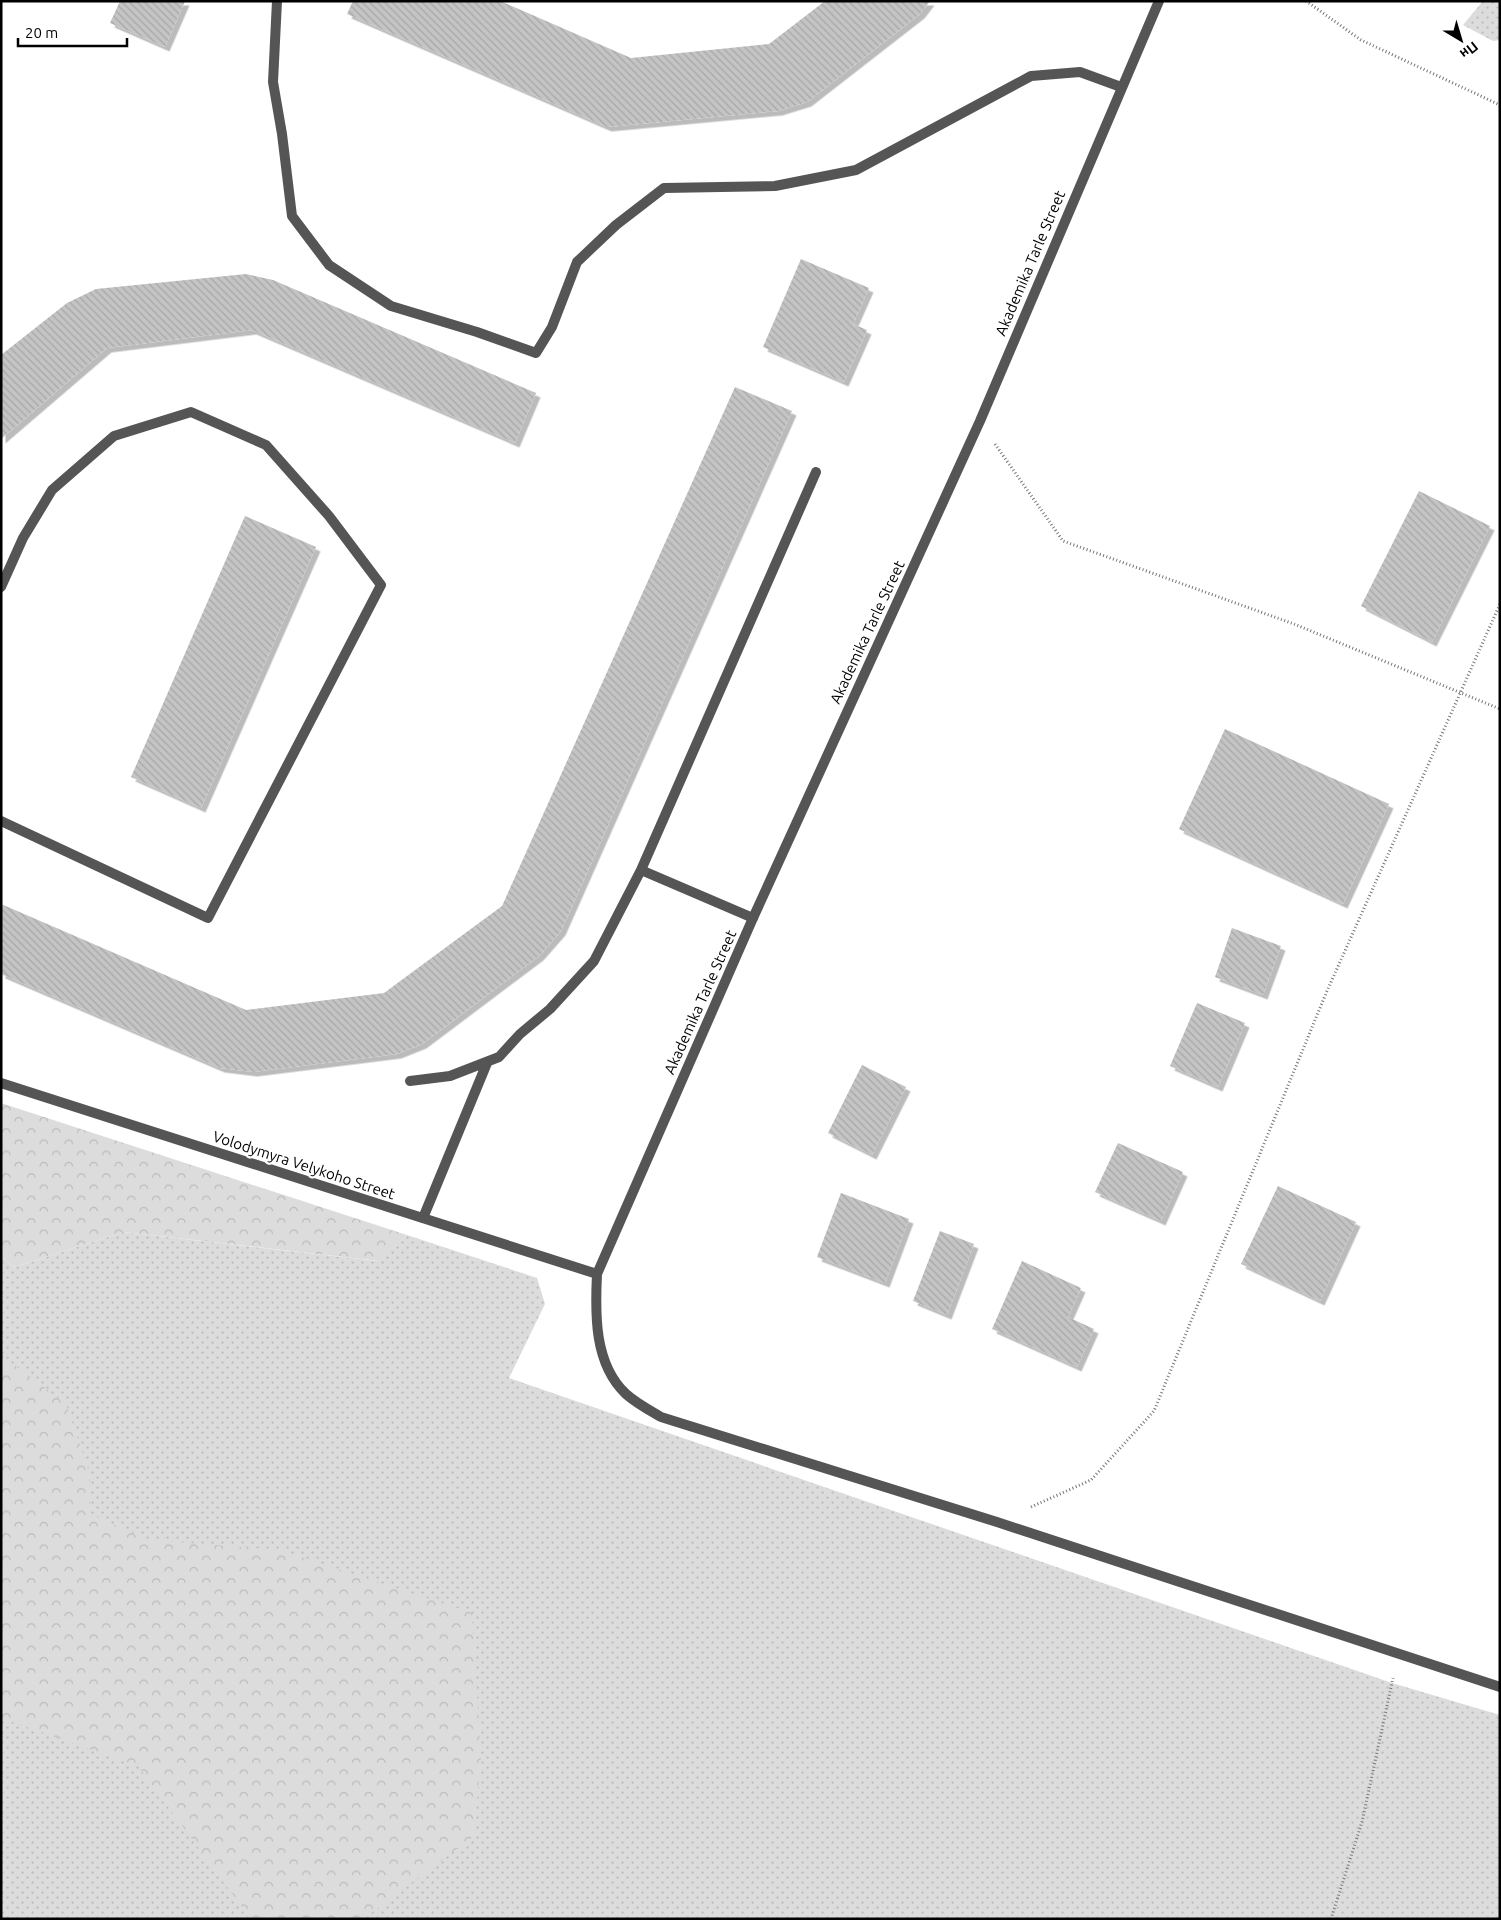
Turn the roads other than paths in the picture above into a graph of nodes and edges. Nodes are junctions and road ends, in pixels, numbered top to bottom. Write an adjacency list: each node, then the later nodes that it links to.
1 (277, 1): 3 (street)
2 (1159, 1): 3 (street, Akademika Tarle Street)
3 (1121, 86): 8 (street, Akademika Tarle Street)
4 (816, 472): 7 (street)
5 (1, 587): 6 (street)
6 (1, 821)
7 (641, 870): 8 (street); 9 (street)
8 (753, 918): 13 (street, Akademika Tarle Street)
9 (487, 1062): 10 (street); 12 (street)
10 (410, 1081)
11 (1, 1083): 12 (street, Volodymyra Velykoho Street)
12 (422, 1218): 13 (street, Volodymyra Velykoho Street)
13 (597, 1274): 14 (street)
14 (1500, 1687)

